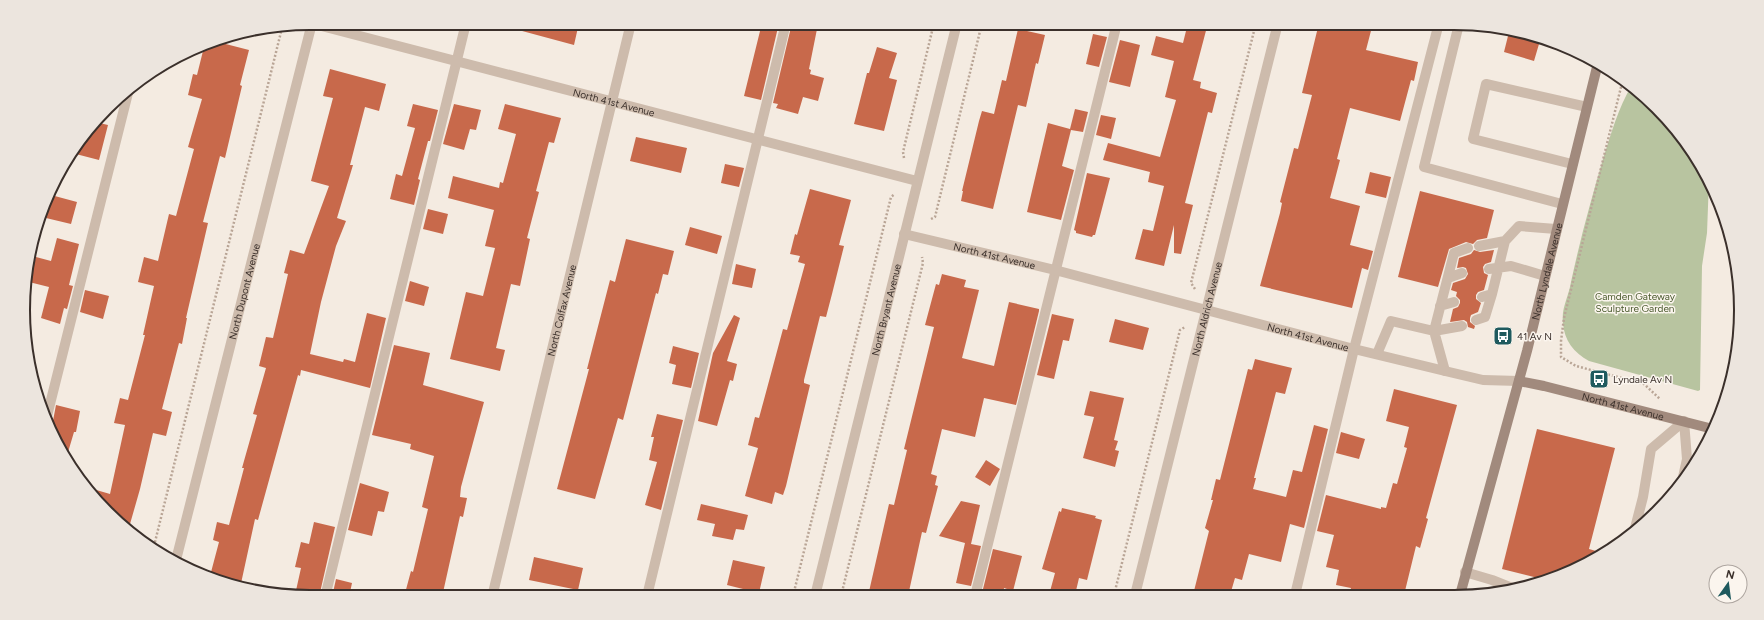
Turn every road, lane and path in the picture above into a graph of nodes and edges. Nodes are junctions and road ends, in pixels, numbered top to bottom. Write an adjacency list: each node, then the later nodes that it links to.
1 (309, 30): 58 (street, North Dupont Avenue)
2 (338, 30): 15 (street, North 41st Avenue)
3 (464, 30): 15 (street)
4 (629, 30): 19 (street, North Colfax Avenue)
5 (784, 30): 21 (street)
6 (932, 30): 22 (path)
7 (954, 30): 24 (street, North Bryant Avenue)
8 (980, 30): 27 (path)
9 (1115, 30): 35 (street)
10 (1254, 30): 39 (path)
11 (1276, 30): 42 (street, North Aldrich Avenue)
12 (1437, 30): 47 (street)
13 (1457, 30): 26 (street)
14 (281, 32): 57 (path)
15 (457, 61): 19 (street, North 41st Avenue); 61 (street)
16 (1596, 69): 20 (street, North Lyndale Avenue)
17 (1621, 86): 51 (path)
18 (127, 98): 52 (street)
19 (612, 102): 21 (street, North 41st Avenue); 62 (street, North Colfax Avenue)
20 (1587, 107): 23 (street, North Lyndale Avenue); 23 (street)
21 (758, 140): 24 (street, North 41st Avenue); 63 (street)
22 (904, 158)
23 (1572, 164): 26 (street, North Lyndale Avenue)
24 (918, 181): 29 (street, North Bryant Avenue)
25 (895, 194): 64 (path)
26 (1562, 204): 28 (street, North Lyndale Avenue)
27 (931, 219)
28 (1556, 229): 30 (street); 37 (street, North Lyndale Avenue)
29 (904, 234): 35 (street, North 41st Avenue); 65 (street, North Bryant Avenue)
30 (1505, 241): 31 (street); 34 (street)
31 (1480, 246)
32 (1468, 248): 38 (street)
33 (922, 257): 66 (path)
34 (1494, 268): 37 (street); 43 (street)
35 (1055, 270): 42 (street, North 41st Avenue); 67 (street)
36 (1462, 273): 38 (street)
37 (1545, 276): 50 (street, North Lyndale Avenue)
38 (1448, 278): 41 (street)
39 (1195, 289)
40 (1454, 302): 41 (street)
41 (1440, 306): 46 (street)
42 (1206, 310): 47 (street, North 41st Avenue); 69 (street, North Aldrich Avenue)
43 (1476, 320)
44 (1462, 326): 46 (street)
45 (1186, 327): 68 (path)
46 (1434, 331): 48 (street); 49 (street)
47 (1354, 349): 48 (street, North 41st Avenue); 70 (street)
48 (1376, 354): 49 (street, North 41st Avenue)
49 (1445, 371): 50 (street, North 41st Avenue)
50 (1519, 381): 53 (street, North 41st Avenue); 59 (street, North Lyndale Avenue)
51 (1644, 384)
52 (49, 410)
53 (1684, 421): 54 (street, North 41st Avenue); 55 (street); 56 (street)
54 (1708, 428)
55 (1686, 468)
56 (1636, 523)
57 (155, 543)
58 (177, 556)
59 (1465, 572): 60 (street); 71 (street, North Lyndale Avenue)
60 (1506, 586)
61 (327, 590)
62 (494, 590)
63 (648, 590)
64 (794, 590)
65 (816, 590)
66 (842, 590)
67 (976, 590)
68 (1115, 590)
69 (1136, 590)
70 (1296, 590)
71 (1461, 590)

